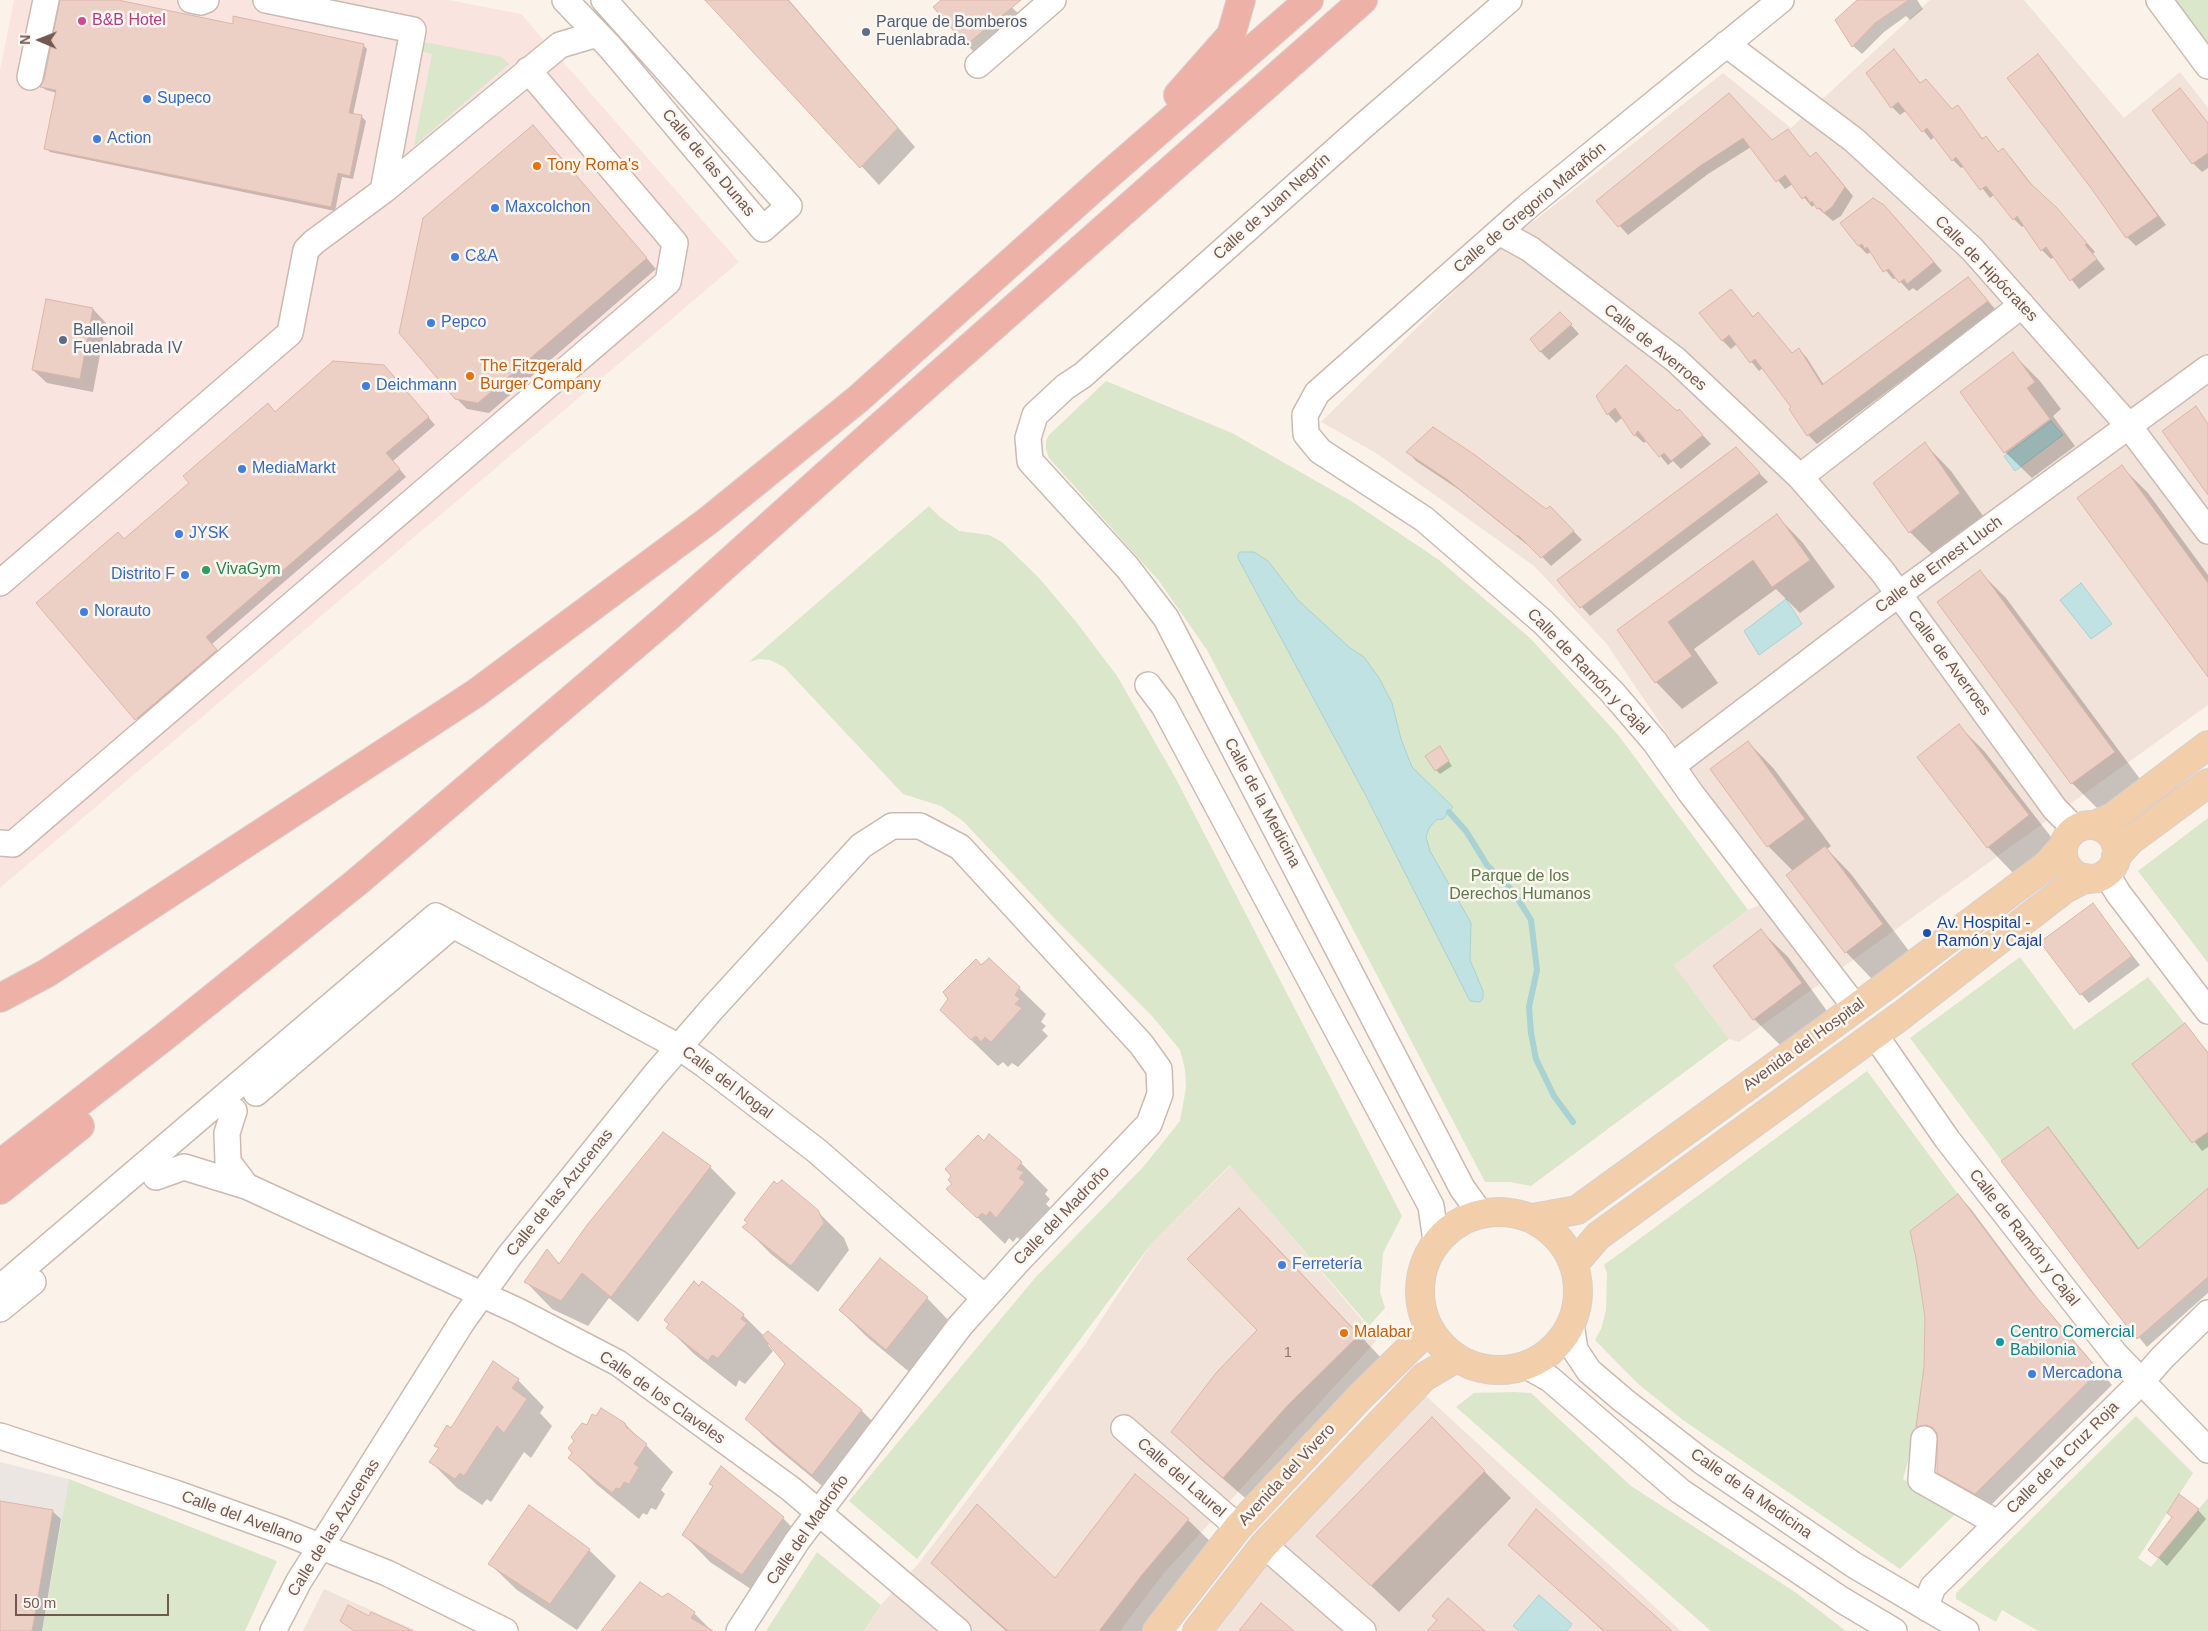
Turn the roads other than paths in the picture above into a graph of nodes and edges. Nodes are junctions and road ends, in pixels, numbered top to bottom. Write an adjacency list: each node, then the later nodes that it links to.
1 (46, 0): 19 (street)
2 (192, 0): 3 (street)
3 (206, 0)
4 (266, 0): 21 (street)
5 (565, 0): 14 (street, Calle de las Dunas)
6 (604, 0): 14 (street, Calle de las Dunas)
7 (1053, 0): 16 (street)
8 (1241, 0): 20 (highway)
9 (1309, 0): 20 (highway)
10 (1363, 0): 42 (highway)
11 (1509, 0): 25 (street, Calle de Juan Negrín)
12 (1781, 0): 15 (street, Calle de Gregorio Marañón)
13 (2159, 0): 17 (street)
14 (597, 34): 18 (street)
15 (1726, 44): 22 (street, Calle de Gregorio Marañón); 23 (street, Calle de Hipócrates)
16 (978, 65)
17 (2208, 66)
18 (528, 70): 21 (street); 38 (street)
19 (30, 77)
20 (1106, 177): 41 (highway)
21 (383, 191): 30 (street)
22 (1500, 232): 27 (street, Calle de Gregorio Marañón); 28 (street, Calle de Averroes)
23 (2022, 305): 26 (street, Calle de Hipócrates); 28 (street)
24 (2208, 368): 26 (street, Calle de Ernest Lluch)
25 (1035, 415): 54 (street, Calle de la Medicina)
26 (2128, 425): 29 (street, Calle de Hipócrates); 31 (street, Calle de Ernest Lluch)
27 (1306, 434): 34 (street, Calle de Ramón y Cajal)
28 (1800, 477): 31 (street, Calle de Averroes)
29 (2208, 531)
30 (0, 583)
31 (1898, 596): 34 (street, Calle de Ernest Lluch); 37 (street, Calle de Averroes)
32 (1148, 685): 56 (street)
33 (2208, 745): 37 (main road, Avenida del Hospital)
34 (1672, 766): 44 (street, Calle de Ramón y Cajal)
35 (2208, 783): 39 (main road)
36 (920, 826): 48 (street, Calle de las Azucenas); 60 (street, Calle del Madroño)
37 (2078, 834): 39 (main road); 39 (main road); 44 (main road, Avenida del Hospital)
38 (0, 843)
39 (2103, 869): 45 (street); 47 (main road)
40 (445, 921): 48 (street, Calle del Nogal); 49 (street); 58 (street)
41 (47, 973): 43 (highway); 46 (highway)
42 (221, 990): 50 (highway); 53 (highway)
43 (0, 998)
44 (1856, 1008): 55 (main road, Avenida del Hospital)
45 (2208, 1010)
46 (0, 1015)
47 (1876, 1035): 57 (main road); 67 (street, Calle de Ramón y Cajal)
48 (679, 1047): 59 (street, Calle de las Azucenas); 60 (street, Calle del Nogal)
49 (234, 1111): 51 (street); 52 (street)
50 (0, 1164)
51 (156, 1177): 52 (street, Calle de los Claveles); 61 (street)
52 (246, 1186): 59 (street, Calle de los Claveles)
53 (0, 1190)
54 (1480, 1213): 55 (main road); 56 (main road)
55 (1533, 1218): 57 (main road)
56 (1436, 1241): 64 (main road)
57 (1574, 1264): 63 (main road)
58 (0, 1288)
59 (482, 1295): 72 (street, Calle de los Claveles); 76 (street, Calle de las Azucenas)
60 (985, 1298): 72 (street, Calle del Madroño)
61 (0, 1309)
62 (2208, 1313): 67 (street, Calle de la Cruz Roja)
63 (1571, 1324): 66 (main road); 77 (street, Calle de la Medicina)
64 (1428, 1329): 65 (main road); 74 (main road, Avenida del Vivero)
65 (1456, 1358): 66 (main road); 75 (main road, Avenida del Vivero)
66 (1527, 1366): 78 (street)
67 (2141, 1382): 71 (street, Calle de Ramón y Cajal); 73 (street, Calle de la Cruz Roja)
68 (1124, 1428): 74 (street, Calle del Laurel)
69 (0, 1436): 76 (street, Calle del Avellano)
70 (1924, 1439): 73 (street)
71 (2208, 1450)
72 (818, 1512): 81 (street, Calle del Madroño); 82 (street, Calle de los Claveles)
73 (1997, 1524): 77 (street, Calle de la Cruz Roja)
74 (1238, 1527): 83 (main road, Avenida del Vivero)
75 (1264, 1545): 84 (main road, Avenida del Vivero); 85 (street)
76 (321, 1547): 79 (street, Calle de las Azucenas); 80 (street, Calle del Avellano)
77 (1928, 1609): 86 (street, Calle de la Medicina)
78 (1886, 1629)
79 (273, 1631)
80 (505, 1631)
81 (739, 1631)
82 (958, 1631)
83 (1156, 1631)
84 (1197, 1631)
85 (1363, 1631)
86 (1966, 1631)

